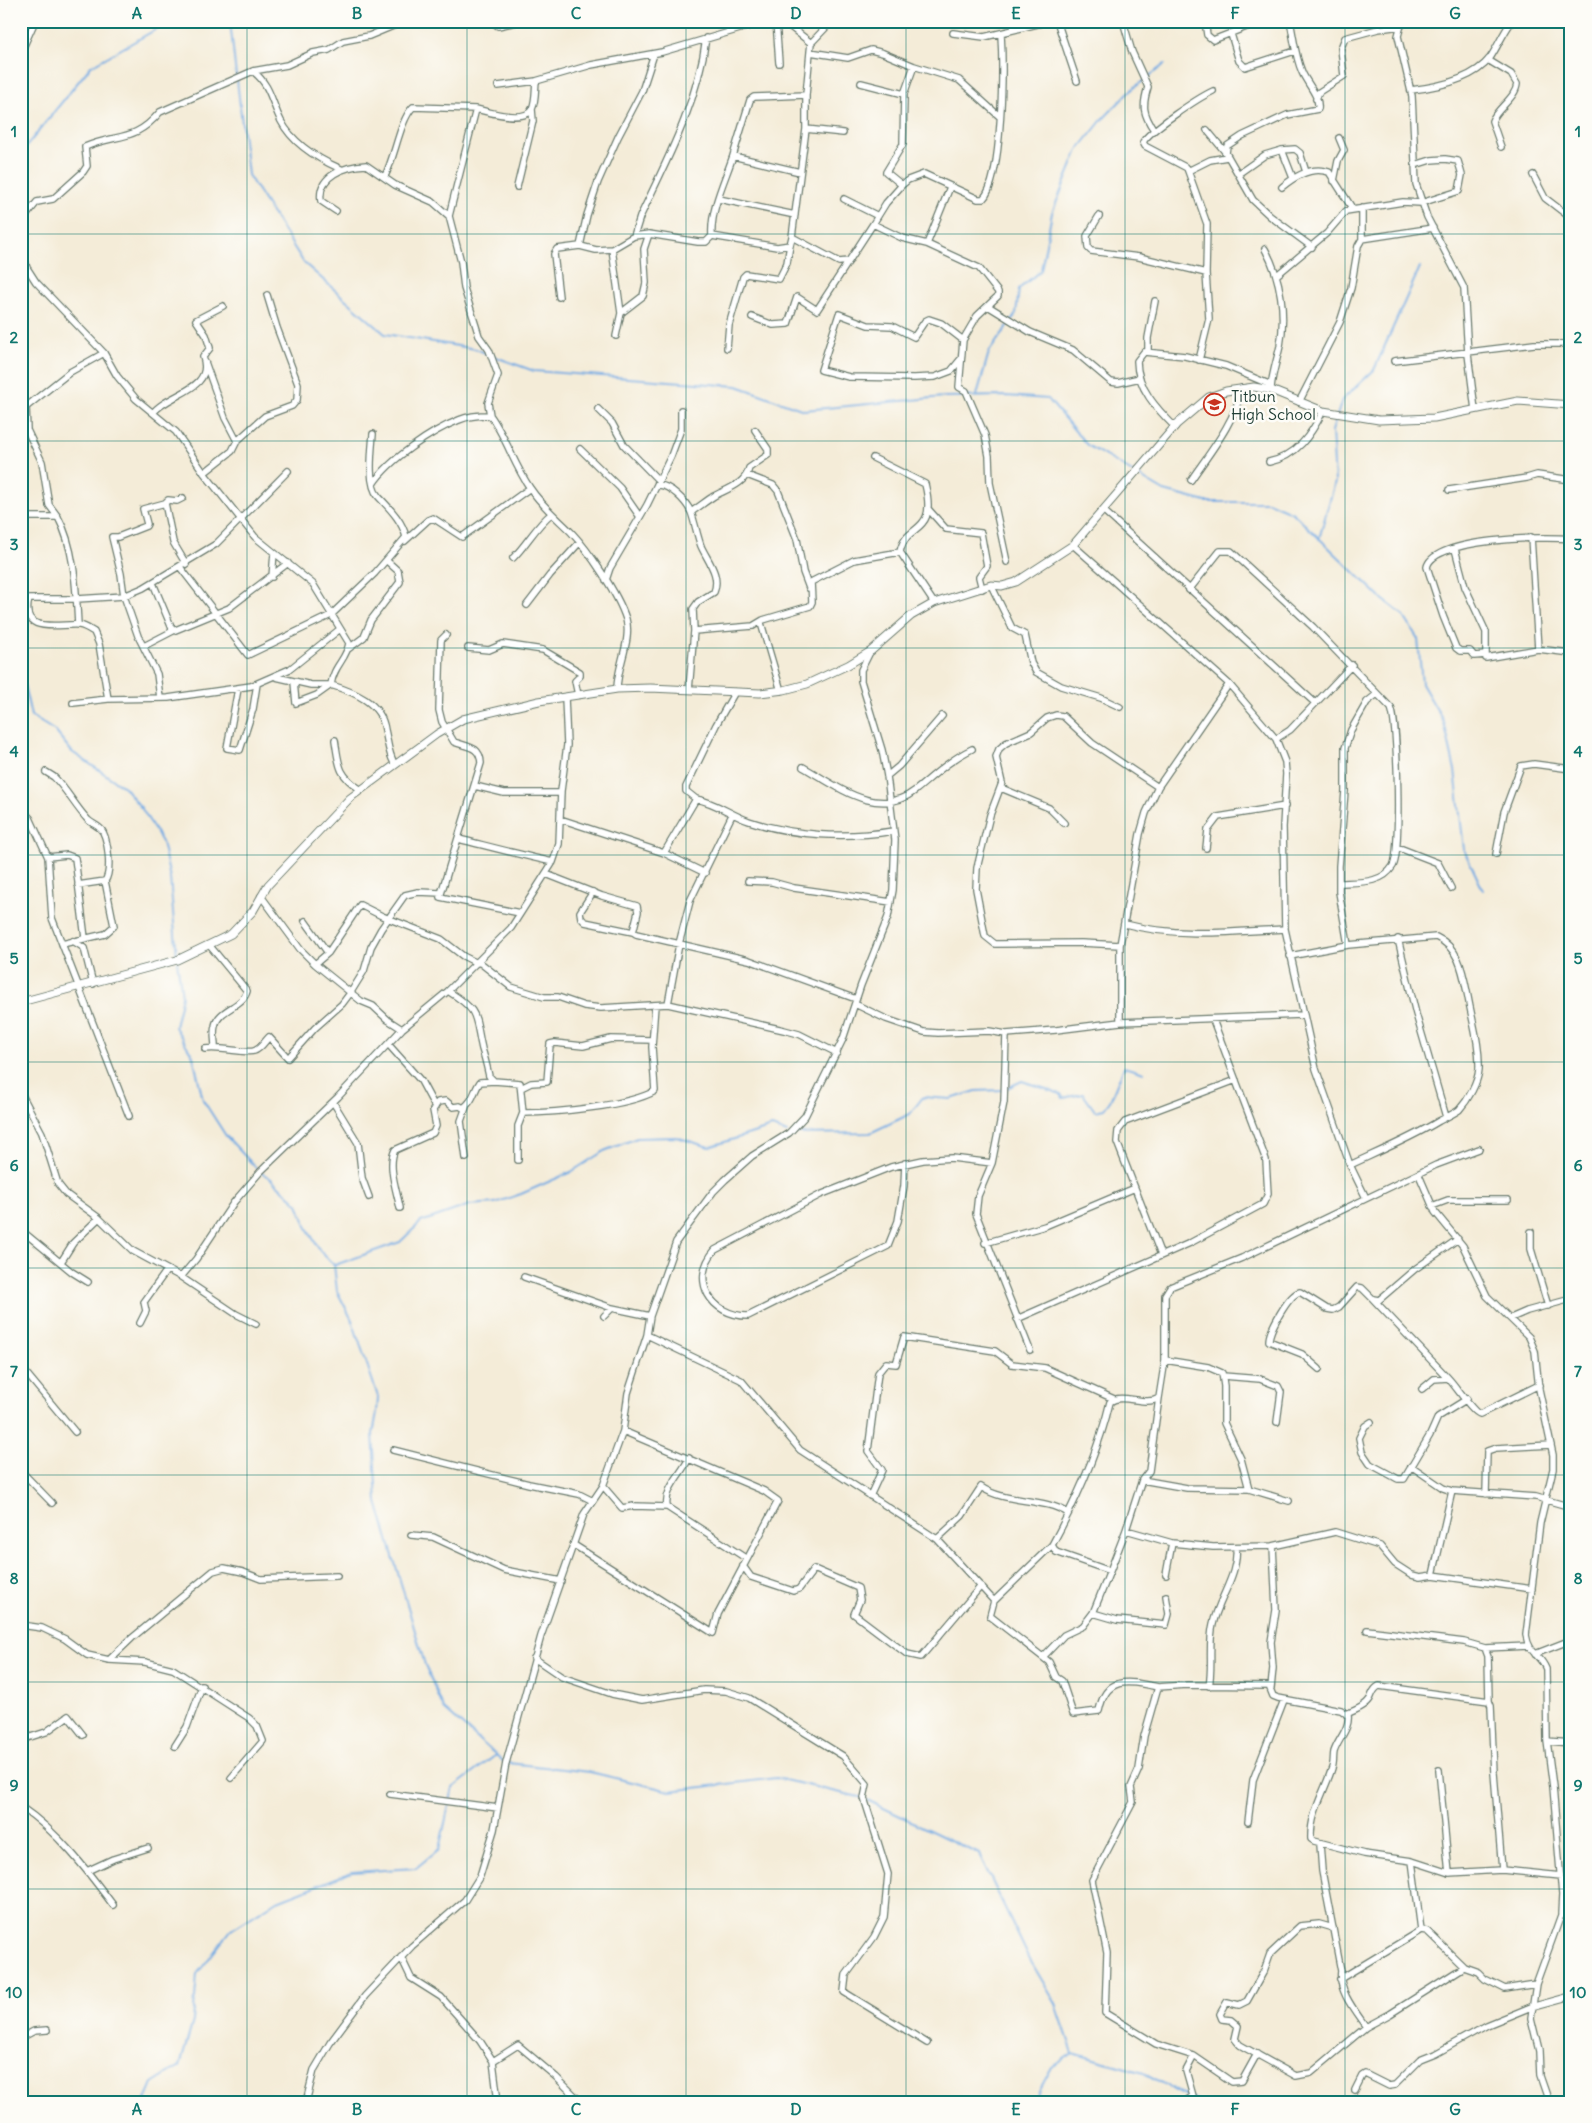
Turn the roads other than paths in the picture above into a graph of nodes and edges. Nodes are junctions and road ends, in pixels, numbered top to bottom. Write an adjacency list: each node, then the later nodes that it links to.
1 (35, 21): 26 (street)
2 (405, 21): 32 (street)
3 (491, 21): 4 (street)
4 (521, 21)
5 (767, 21): 23 (street)
6 (776, 21): 30 (street)
7 (783, 21): 24 (street)
8 (832, 21): 24 (street)
9 (1012, 21): 19 (street)
10 (1050, 21): 19 (street)
11 (1057, 21): 34 (street)
12 (1123, 21): 46 (street)
13 (1205, 21): 22 (street)
14 (1262, 21): 18 (street)
15 (1290, 21): 25 (street)
16 (1512, 21): 29 (street)
17 (1401, 23): 37 (street); 41 (street)
18 (1249, 24): 22 (street)
19 (1014, 29): 21 (street)
20 (953, 33): 21 (street)
21 (1001, 34): 44 (street)
22 (1231, 34): 25 (street)
23 (706, 38): 28 (street); 83 (street)
24 (811, 43): 27 (street)
25 (1295, 51): 41 (street)
26 (21, 52)
27 (810, 52): 31 (street); 40 (street)
28 (654, 54): 33 (street); 89 (street)
29 (1488, 60): 37 (street); 50 (street)
30 (779, 63)
31 (914, 66): 39 (street); 44 (street)
32 (253, 71): 55 (street); 79 (street)
33 (536, 81): 36 (street); 43 (street)
34 (1077, 81)
35 (860, 83): 39 (street)
36 (498, 86)
37 (1411, 90): 54 (street)
38 (1213, 91): 46 (street)
39 (904, 94): 64 (street)
40 (806, 95): 45 (street); 53 (street)
41 (1316, 99): 52 (street)
42 (476, 110): 43 (street); 61 (street); 75 (street)
43 (532, 110): 66 (street)
44 (999, 116): 67 (street)
45 (806, 129): 48 (street); 57 (street)
46 (1154, 130): 56 (street)
47 (1207, 130): 52 (street)
48 (843, 133)
49 (1339, 138): 63 (street)
50 (1501, 147)
51 (1282, 150): 58 (street); 59 (street); 62 (street)
52 (1226, 155): 56 (street); 59 (street)
53 (733, 156): 57 (street); 69 (street)
54 (1415, 165): 70 (street); 70 (street)
55 (341, 169): 61 (street); 73 (street)
56 (1188, 171): 95 (street)
57 (800, 172): 74 (street)
58 (1306, 172): 62 (street); 63 (street)
59 (1238, 174): 91 (street)
60 (1533, 175): 78 (street)
61 (385, 176): 75 (street)
62 (1293, 178): 65 (street)
63 (1334, 181): 71 (street)
64 (902, 185): 67 (street); 76 (street)
65 (1282, 186)
66 (517, 187)
67 (950, 187): 87 (street)
68 (844, 198): 76 (street)
69 (719, 200): 74 (street); 84 (street)
70 (1421, 202): 72 (street); 81 (street)
71 (1352, 208): 72 (street); 91 (street)
72 (1362, 208): 86 (street)
73 (336, 211)
74 (795, 215): 85 (street)
75 (449, 216): 125 (street)
76 (878, 216): 80 (street)
77 (1099, 216): 95 (street)
78 (1571, 218)
79 (21, 222)
80 (873, 224): 87 (street); 94 (street)
81 (1433, 228): 86 (street); 110 (street)
82 (648, 234): 83 (street); 84 (street); 102 (street)
83 (634, 236): 92 (street)
84 (712, 236): 88 (street)
85 (792, 237): 88 (street); 94 (street)
86 (1362, 239): 118 (street)
87 (927, 244): 101 (street)
88 (790, 245): 107 (street)
89 (580, 246): 92 (street); 98 (street)
90 (21, 247): 109 (street)
91 (1312, 247): 96 (street)
92 (612, 249): 102 (street)
93 (1265, 249): 96 (street)
94 (848, 261): 103 (street)
95 (1206, 273): 112 (street)
96 (1277, 275): 116 (street)
97 (267, 295): 129 (street)
98 (559, 297)
99 (1155, 301): 108 (street)
100 (223, 306): 114 (street)
101 (988, 306): 105 (street); 115 (street)
102 (621, 313): 104 (street)
103 (752, 317)
104 (616, 336)
105 (963, 340): 111 (street); 111 (street)
106 (1571, 344): 110 (street)
107 (727, 348)
108 (1148, 352): 112 (street); 115 (street)
109 (104, 353): 124 (street); 149 (street)
110 (1468, 354): 113 (street); 122 (street)
111 (960, 360): 164 (street)
112 (1199, 360): 116 (street)
113 (1394, 361)
114 (204, 362): 124 (street); 129 (street)
115 (1140, 378): 126 (street)
116 (1271, 387): 117 (street); 118 (street)
117 (1242, 388): 126 (street); 136 (street)
118 (1300, 402): 123 (street)
119 (1571, 405): 122 (street)
120 (598, 409): 138 (street)
121 (681, 410): 138 (street)
122 (1475, 410): 123 (street)
123 (1323, 411): 132 (street)
124 (153, 413): 134 (street)
125 (490, 415): 139 (street); 140 (street)
126 (1175, 427): 145 (street)
127 (755, 430): 135 (street)
128 (373, 434): 139 (street)
129 (237, 441): 134 (street)
130 (580, 448): 150 (street)
131 (873, 458): 144 (street)
132 (1269, 462)
133 (288, 471): 151 (street)
134 (204, 473): 151 (street)
135 (747, 475): 146 (street); 171 (street)
136 (1191, 480)
137 (1571, 480): 141 (street)
138 (657, 482): 146 (street); 150 (street)
139 (373, 485): 156 (street)
140 (530, 488): 147 (street); 156 (street)
141 (1448, 490)
142 (183, 498): 143 (street)
143 (165, 503): 166 (street); 174 (street)
144 (929, 510): 152 (street); 153 (street)
145 (1104, 511): 158 (street); 173 (street)
146 (691, 512): 184 (street)
147 (551, 514): 157 (street); 162 (street)
148 (25, 517): 149 (street)
149 (58, 517): 175 (street)
150 (640, 517): 168 (street)
151 (239, 519): 161 (street); 166 (street)
152 (927, 520): 153 (street); 160 (street)
153 (937, 520): 172 (street)
154 (1531, 537): 155 (street); 159 (street); 189 (street)
155 (1571, 539)
156 (405, 541): 163 (street)
157 (579, 543): 168 (street); 177 (street)
158 (1073, 545): 170 (street); 201 (street)
159 (1454, 549): 192 (street); 192 (street)
160 (900, 552): 171 (street); 176 (street)
161 (274, 553): 165 (street); 167 (street)
162 (513, 558)
163 (386, 561): 179 (street); 187 (street)
164 (1007, 562)
165 (288, 564): 167 (street); 179 (street)
166 (183, 565): 169 (street); 178 (street)
167 (272, 576): 178 (street)
168 (606, 580): 204 (street)
169 (153, 582): 174 (street); 183 (street)
170 (991, 585): 172 (street); 215 (street)
171 (809, 588): 180 (street)
172 (982, 589): 176 (street)
173 (1189, 590): 194 (street); 214 (street)
174 (124, 596): 175 (street); 186 (street)
175 (77, 599): 181 (street); 181 (street)
176 (934, 603): 190 (street)
177 (527, 605)
178 (217, 613): 179 (street); 183 (street)
179 (331, 615): 182 (street)
180 (761, 623): 184 (street); 206 (street)
181 (78, 625): 212 (street)
182 (340, 629): 187 (street); 196 (street)
183 (172, 631): 186 (street)
184 (694, 631): 205 (street)
185 (446, 634): 217 (street)
186 (144, 646): 211 (street)
187 (348, 648): 202 (street)
188 (468, 648): 209 (street)
189 (1538, 649): 191 (street); 192 (street)
190 (871, 651): 193 (street); 195 (street)
191 (1571, 653)
192 (1486, 655)
193 (848, 665): 195 (street); 206 (street)
194 (1352, 665): 208 (street); 214 (street)
195 (861, 670): 225 (street)
196 (285, 672): 197 (street); 198 (street)
197 (276, 677): 198 (street); 200 (street)
198 (285, 680): 199 (street)
199 (294, 682): 202 (street); 202 (street)
200 (256, 684): 203 (street); 203 (street)
201 (1229, 684): 218 (street); 227 (street)
202 (331, 685): 221 (street)
203 (238, 689): 211 (street)
204 (617, 689): 205 (street); 209 (street)
205 (689, 690): 207 (street)
206 (781, 691): 207 (street)
207 (735, 692): 231 (street)
208 (1377, 694): 241 (street); 250 (street)
209 (578, 695): 210 (street)
210 (564, 697): 217 (street); 230 (street)
211 (160, 698): 212 (street)
212 (108, 699): 213 (street)
213 (73, 702)
214 (1314, 702): 218 (street)
215 (1120, 707)
216 (942, 716): 225 (street)
217 (446, 728): 221 (street); 226 (street)
218 (1276, 739): 233 (street)
219 (335, 740): 229 (street)
220 (972, 749): 232 (street)
221 (394, 764): 229 (street)
222 (803, 767): 232 (street)
223 (1571, 769): 243 (street)
224 (46, 772): 248 (street)
225 (887, 776): 232 (street)
226 (475, 786): 230 (street); 239 (street)
227 (1158, 787): 228 (street); 260 (street)
228 (1001, 788): 237 (street); 268 (street)
229 (360, 789): 255 (street)
230 (561, 793): 236 (street)
231 (696, 799): 235 (street); 242 (street)
232 (888, 802): 238 (street)
233 (1285, 806): 240 (street); 261 (street)
234 (21, 809): 244 (street)
235 (732, 815): 238 (street); 246 (street)
236 (560, 818): 242 (street); 245 (street)
237 (1064, 823)
238 (893, 831): 256 (street)
239 (459, 839): 245 (street); 254 (street)
240 (1206, 848)
241 (1397, 848): 250 (street); 252 (street)
242 (664, 853): 246 (street)
243 (1496, 854)
244 (48, 857): 251 (street); 266 (street)
245 (553, 862): 247 (street)
246 (705, 873): 267 (street)
247 (546, 874): 253 (street); 257 (street)
248 (106, 881): 251 (street); 263 (street)
249 (748, 881): 256 (street)
250 (1340, 882): 269 (street)
251 (78, 885): 263 (street)
252 (1451, 888)
253 (592, 892): 262 (street); 262 (street)
254 (441, 893): 257 (street); 258 (street)
255 (261, 896): 270 (street); 274 (street)
256 (891, 902): 280 (street)
257 (520, 913): 273 (street)
258 (387, 918): 271 (street); 273 (street); 278 (street)
259 (305, 921): 271 (street)
260 (1126, 924): 261 (street); 268 (street)
261 (1285, 929): 272 (street)
262 (632, 932): 267 (street)
263 (85, 938): 265 (street)
264 (1398, 939): 269 (street); 302 (street); 302 (street)
265 (74, 941): 266 (street); 275 (street)
266 (62, 944): 276 (street)
267 (679, 944): 280 (street); 281 (street)
268 (1120, 945): 285 (street)
269 (1348, 945): 272 (street)
270 (210, 946): 275 (street); 290 (street)
271 (328, 953): 274 (street)
272 (1290, 956): 283 (street)
273 (478, 962): 277 (street); 282 (street)
274 (315, 964): 278 (street)
275 (93, 984): 276 (street)
276 (80, 988): 279 (street); 301 (street)
277 (448, 991): 286 (street); 294 (street)
278 (351, 992): 286 (street); 290 (street)
279 (21, 1002)
280 (855, 1002): 287 (street); 292 (street)
281 (668, 1004): 282 (street); 292 (street)
282 (655, 1005): 288 (street)
283 (1302, 1014): 284 (street); 308 (street)
284 (1213, 1020): 285 (street); 293 (street)
285 (1120, 1022): 287 (street)
286 (402, 1029): 289 (street)
287 (1006, 1034): 307 (street)
288 (652, 1040): 295 (street); 300 (street)
289 (388, 1044): 297 (street); 299 (street)
290 (215, 1047): 291 (street)
291 (205, 1049)
292 (837, 1053): 332 (street)
293 (1236, 1080): 310 (street); 321 (street)
294 (494, 1081): 295 (street); 298 (street)
295 (522, 1088): 300 (street)
296 (21, 1093): 316 (street)
297 (333, 1102): 311 (street); 324 (street)
298 (468, 1106): 299 (street); 304 (street)
299 (435, 1107): 315 (street)
300 (523, 1113): 305 (street)
301 (129, 1116)
302 (1446, 1117): 308 (street)
303 (1479, 1149): 309 (street)
304 (466, 1158)
305 (518, 1160)
306 (905, 1163): 306 (street); 307 (street)
307 (992, 1163): 320 (street)
308 (1350, 1165): 312 (street)
309 (1419, 1175): 312 (street); 314 (street)
310 (1135, 1188): 320 (street); 321 (street)
311 (369, 1198)
312 (1366, 1198): 339 (street)
313 (1508, 1200): 314 (street)
314 (1432, 1206): 319 (street)
315 (400, 1208)
316 (99, 1218): 322 (street); 323 (street)
317 (21, 1230): 322 (street)
318 (1531, 1232): 329 (street)
319 (1458, 1239): 328 (street); 333 (street)
320 (985, 1243): 334 (street)
321 (1161, 1255): 334 (street)
322 (61, 1262): 326 (street)
323 (167, 1270): 324 (street); 335 (street)
324 (181, 1277): 336 (street)
325 (524, 1277): 330 (street)
326 (88, 1282)
327 (1571, 1299): 329 (street)
328 (1374, 1300): 341 (street); 343 (street)
329 (1548, 1306): 333 (street)
330 (612, 1308): 331 (street); 332 (street)
331 (604, 1316)
332 (650, 1316): 337 (street)
333 (1511, 1318): 344 (street)
334 (1017, 1319): 338 (street)
335 (140, 1323)
336 (256, 1324)
337 (647, 1335): 351 (street); 363 (street)
338 (1030, 1350)
339 (1165, 1360): 342 (street); 346 (street)
340 (21, 1368): 352 (street)
341 (1319, 1369)
342 (1223, 1376): 349 (street); 360 (street)
343 (1448, 1378): 345 (street); 348 (street)
344 (1539, 1385): 348 (street); 353 (street)
345 (1422, 1389)
346 (1159, 1398): 347 (street); 358 (street)
347 (1114, 1399): 363 (street); 370 (street)
348 (1467, 1399): 356 (street)
349 (1277, 1422)
350 (1371, 1422): 356 (street)
351 (623, 1430): 355 (street); 359 (street)
352 (75, 1432)
353 (1551, 1445): 362 (street); 364 (street)
354 (393, 1450): 365 (street)
355 (689, 1458): 369 (street); 379 (street)
356 (1411, 1466): 361 (street)
357 (21, 1471): 367 (street)
358 (1142, 1480): 360 (street); 371 (street)
359 (603, 1486): 365 (street); 369 (street)
360 (1250, 1489): 366 (street)
361 (1452, 1491): 362 (street); 383 (street)
362 (1486, 1494): 364 (street)
363 (870, 1496): 373 (street)
364 (1546, 1500): 368 (street); 387 (street)
365 (593, 1501): 375 (street)
366 (1289, 1501)
367 (52, 1503)
368 (1571, 1506)
369 (667, 1507): 379 (street)
370 (1068, 1513): 373 (street); 376 (street)
371 (1126, 1530): 374 (street); 381 (street)
372 (411, 1535): 385 (street)
373 (937, 1539): 386 (street)
374 (1172, 1543): 378 (street); 382 (street)
375 (574, 1545): 380 (street); 385 (street)
376 (1052, 1545): 381 (street); 389 (street)
377 (1273, 1546): 378 (street); 383 (street); 403 (street)
378 (1236, 1547): 401 (street)
379 (747, 1559): 380 (street)
380 (743, 1566): 386 (street)
381 (1110, 1571): 390 (street)
382 (1166, 1575)
383 (1433, 1575): 387 (street)
384 (337, 1576): 399 (street)
385 (561, 1581): 398 (street)
386 (982, 1586): 389 (street)
387 (1532, 1589): 394 (street)
388 (1166, 1596): 390 (street)
389 (994, 1601): 397 (street)
390 (1093, 1613): 397 (street)
391 (21, 1625): 399 (street)
392 (1368, 1630): 395 (street)
393 (1571, 1640): 396 (street)
394 (1528, 1646): 395 (street); 396 (street)
395 (1485, 1648): 405 (street)
396 (1534, 1654): 409 (street)
397 (1043, 1657): 402 (street)
398 (534, 1658): 416 (street); 439 (street)
399 (109, 1660): 400 (street)
400 (202, 1686): 411 (street); 413 (street)
401 (1209, 1686): 402 (street); 403 (street)
402 (1158, 1687): 441 (street)
403 (1271, 1688): 404 (street)
404 (1284, 1700): 406 (street); 417 (street)
405 (1488, 1701): 406 (street); 421 (street)
406 (1346, 1714): 418 (street)
407 (83, 1735): 408 (street)
408 (21, 1740)
409 (1547, 1741): 410 (street); 424 (street)
410 (1571, 1744)
411 (175, 1746)
412 (1439, 1770): 423 (street)
413 (231, 1778)
414 (390, 1794): 416 (street)
415 (21, 1807): 422 (street)
416 (498, 1808): 430 (street)
417 (1248, 1822)
418 (1320, 1844): 420 (street); 428 (street)
419 (148, 1848): 422 (street)
420 (1412, 1861): 423 (street); 429 (street)
421 (1502, 1870): 423 (street); 424 (street)
422 (87, 1871): 425 (street)
423 (1449, 1873)
424 (1561, 1876): 427 (street)
425 (114, 1905)
426 (1571, 1915): 427 (street)
427 (1561, 1916): 433 (street)
428 (1333, 1928): 432 (street); 440 (street)
429 (1421, 1930): 431 (street); 432 (street)
430 (401, 1957): 442 (street); 444 (street)
431 (1464, 1967): 433 (street); 436 (street)
432 (1340, 1979): 436 (street)
433 (1536, 1984): 435 (street)
434 (1571, 1996): 435 (street)
435 (1531, 2007): 443 (street); 448 (street)
436 (1366, 2026): 440 (street)
437 (47, 2030): 438 (street)
438 (21, 2038)
439 (926, 2043)
440 (1257, 2054): 441 (street)
441 (1194, 2056): 447 (street)
442 (493, 2061): 445 (street); 446 (street)
443 (1355, 2090)
444 (306, 2102)
445 (498, 2102)
446 (580, 2102)
447 (1181, 2102)
448 (1549, 2102)

